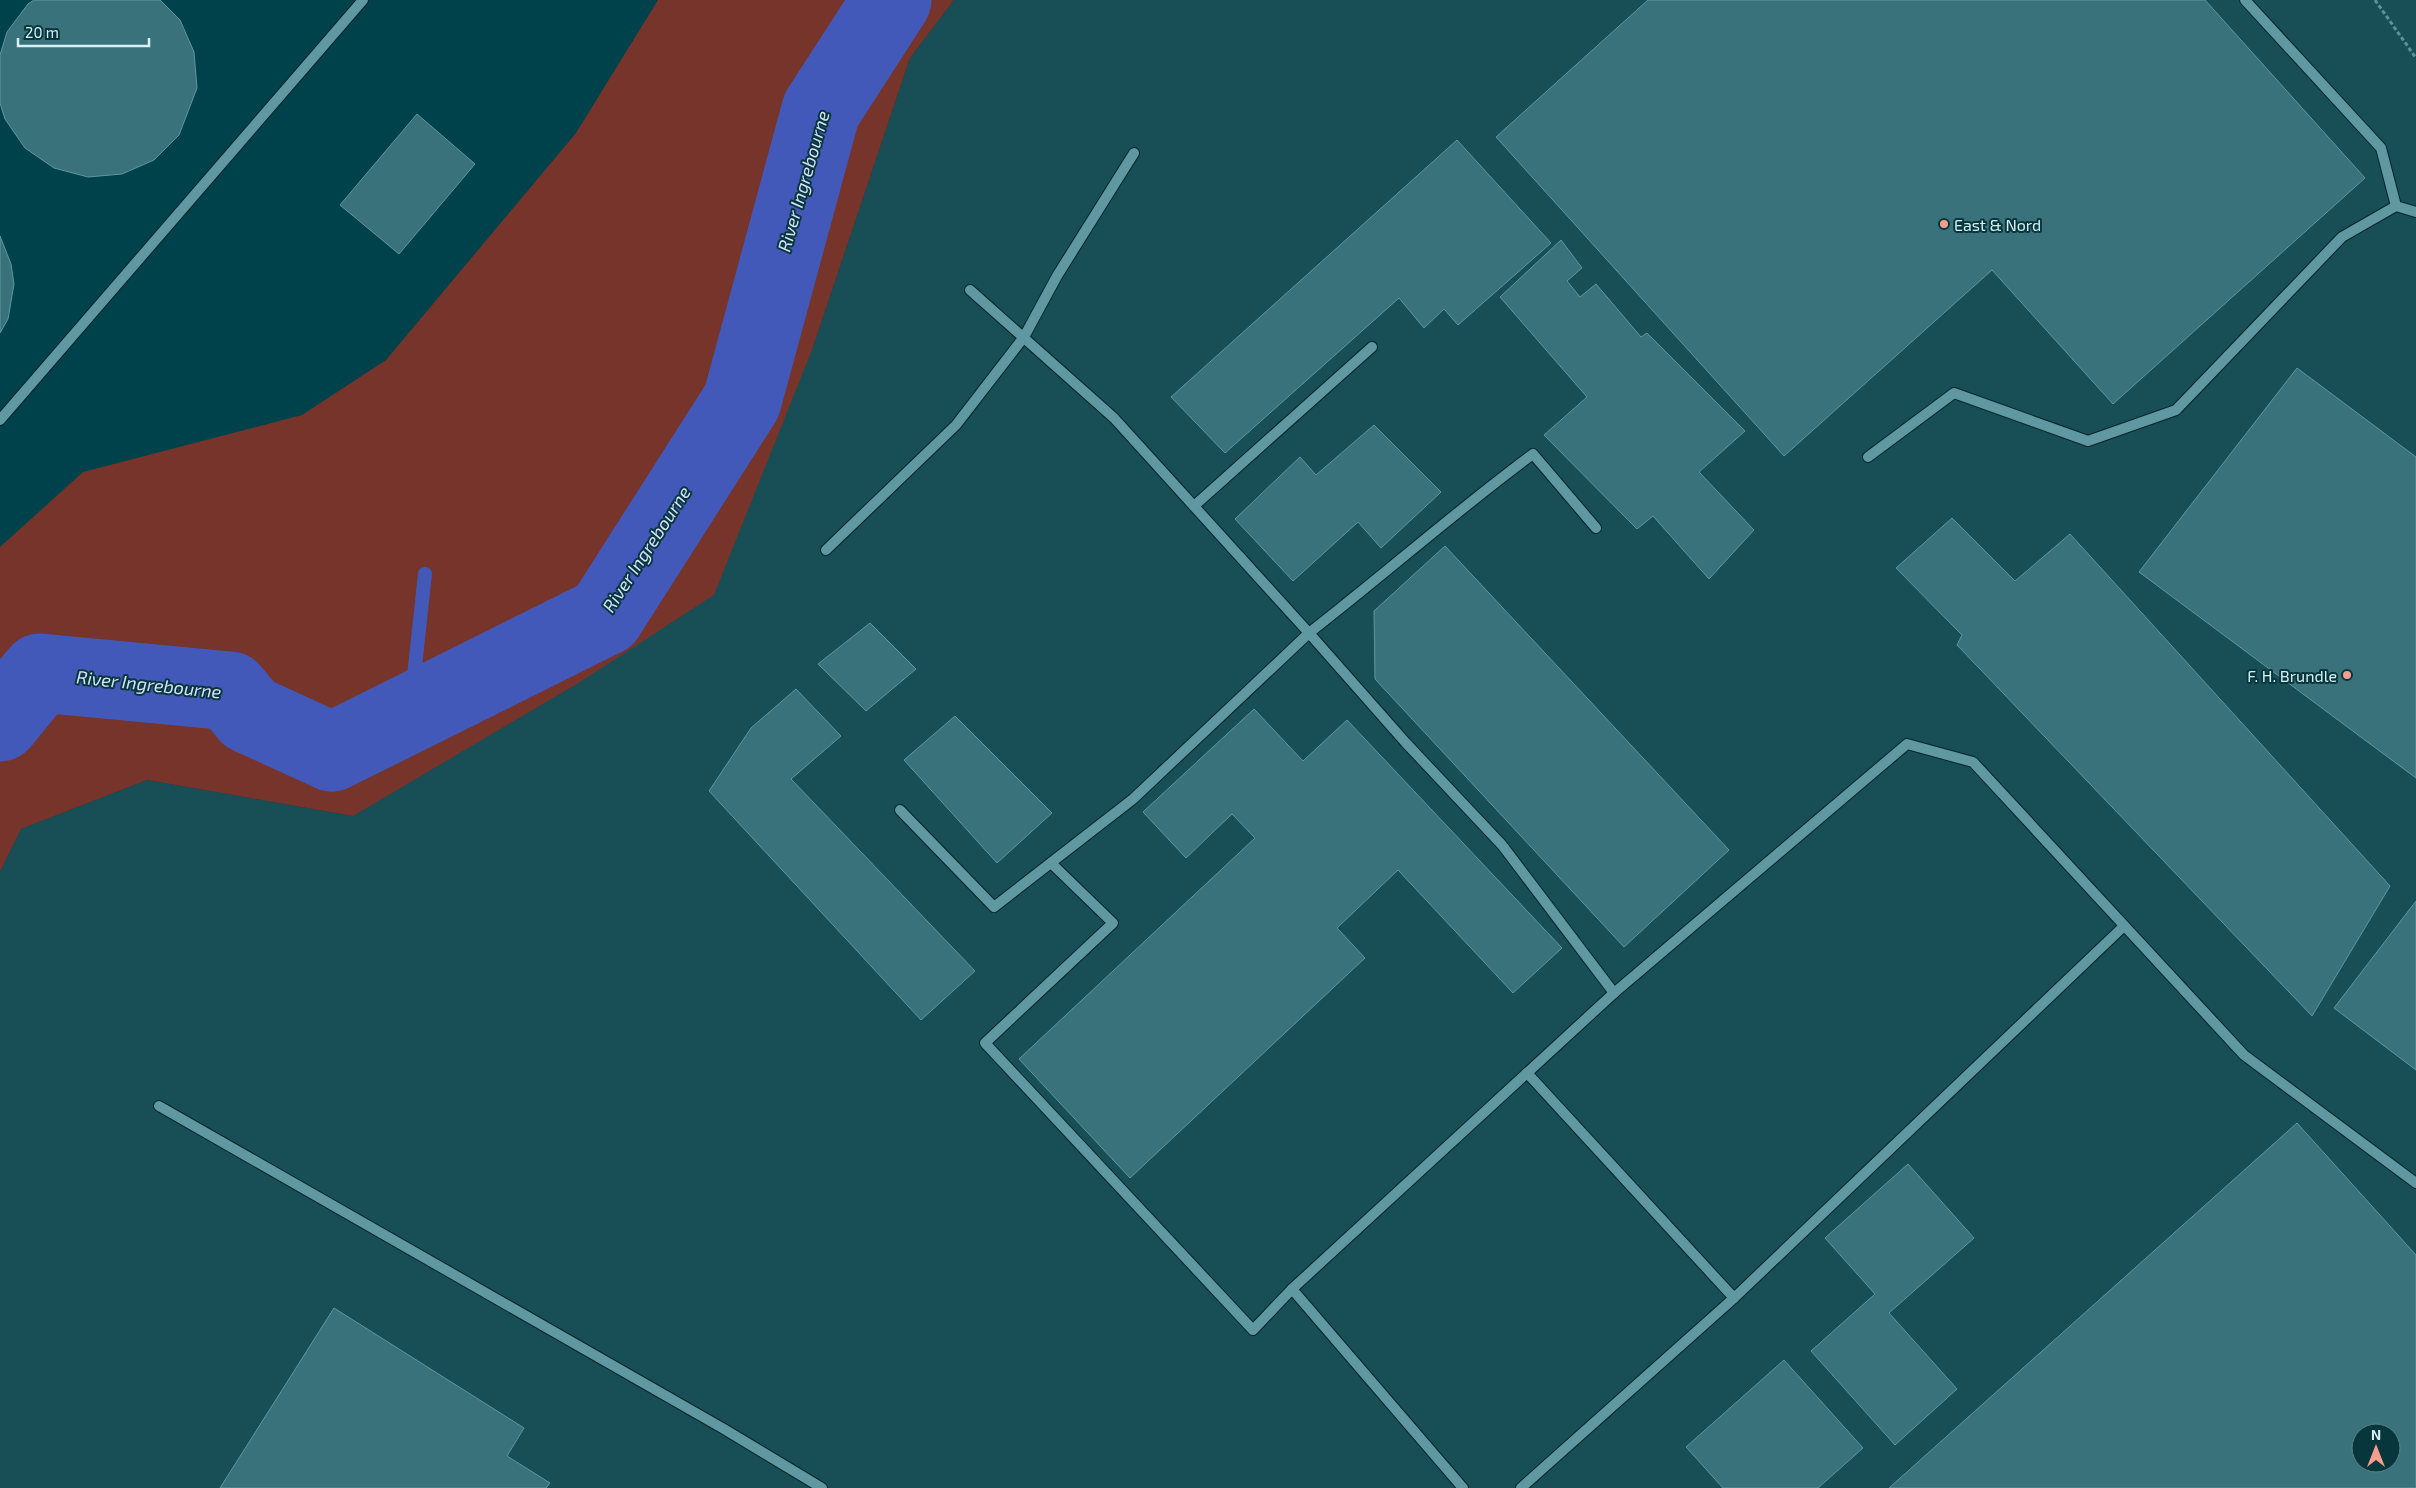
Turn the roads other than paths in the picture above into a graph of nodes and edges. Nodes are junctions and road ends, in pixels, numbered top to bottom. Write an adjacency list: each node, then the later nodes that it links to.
1 (363, 0): 9 (lane)
2 (2245, 0): 4 (lane)
3 (1134, 153): 7 (lane)
4 (2396, 206): 5 (lane); 10 (lane)
5 (2416, 212)
6 (970, 290): 7 (lane)
7 (1024, 337): 11 (lane); 13 (lane)
8 (1372, 347): 11 (lane)
9 (0, 420)
10 (1868, 457)
11 (1194, 506): 14 (lane)
12 (1596, 528): 14 (lane)
13 (826, 550)
14 (1309, 632): 16 (lane); 18 (lane)
15 (900, 810): 16 (lane)
16 (1052, 863): 22 (lane)
17 (2124, 926): 18 (lane); 21 (lane); 23 (lane)
18 (1614, 993): 19 (lane)
19 (1527, 1073): 22 (lane); 23 (lane)
20 (159, 1106): 24 (lane)
21 (2416, 1183)
22 (1292, 1289): 25 (lane)
23 (1734, 1298): 26 (lane)
24 (822, 1488)
25 (1463, 1488)
26 (1521, 1488)

